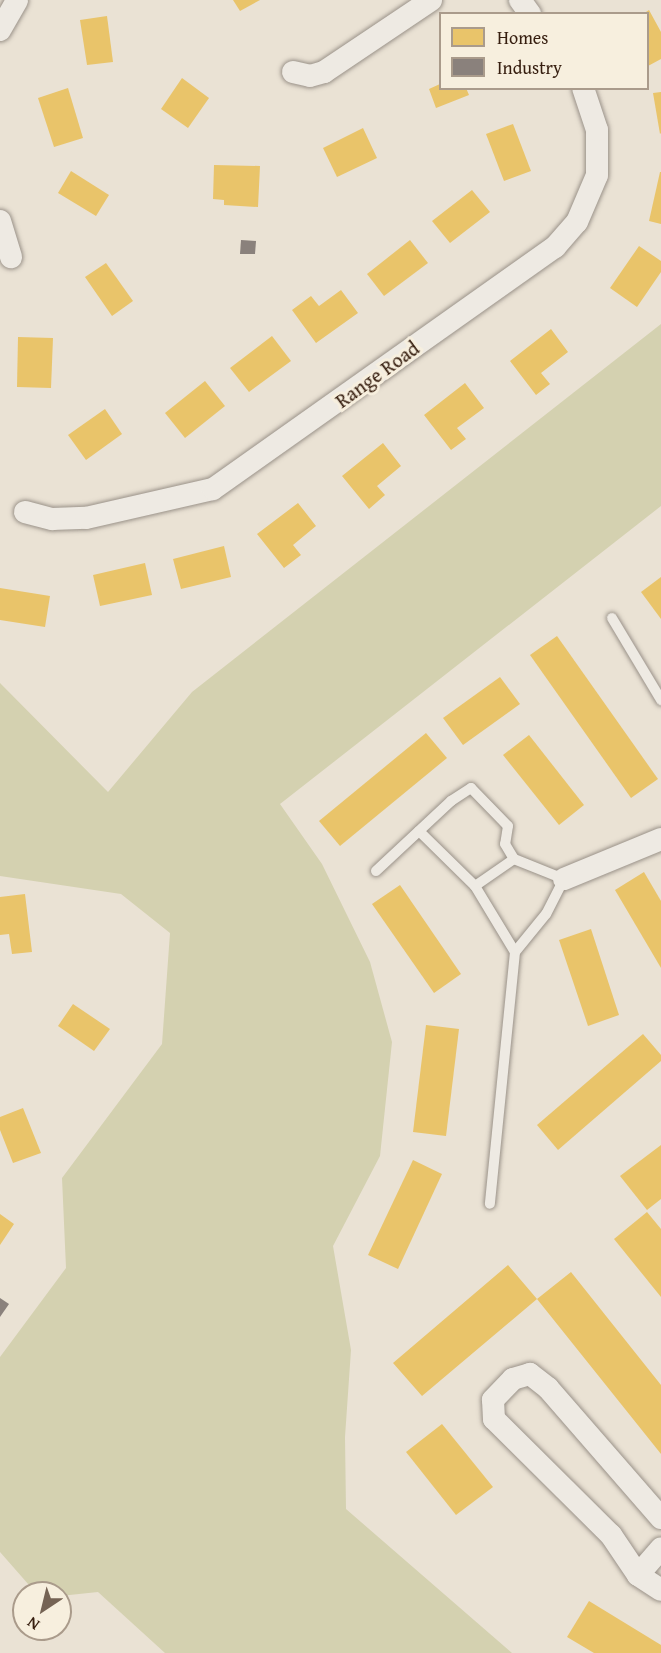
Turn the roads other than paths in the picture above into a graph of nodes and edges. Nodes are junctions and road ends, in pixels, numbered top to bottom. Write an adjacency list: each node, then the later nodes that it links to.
1 (17, 0): 3 (street)
2 (430, 0): 4 (street)
3 (0, 30)
4 (293, 72)
5 (584, 90): 8 (street, Range Road)
6 (0, 221): 7 (street)
7 (11, 257)
8 (25, 512)
9 (612, 618): 10 (lane)
10 (661, 700)
11 (419, 831): 13 (lane); 14 (lane); 16 (lane)
12 (661, 839): 15 (street)
13 (514, 858): 15 (lane); 16 (lane)
14 (376, 871)
15 (564, 879): 17 (lane)
16 (475, 886): 17 (lane)
17 (515, 952): 18 (lane)
18 (490, 1204)
19 (661, 1518): 21 (street)
20 (661, 1549): 21 (street)
21 (638, 1575): 22 (street)
22 (661, 1590)

